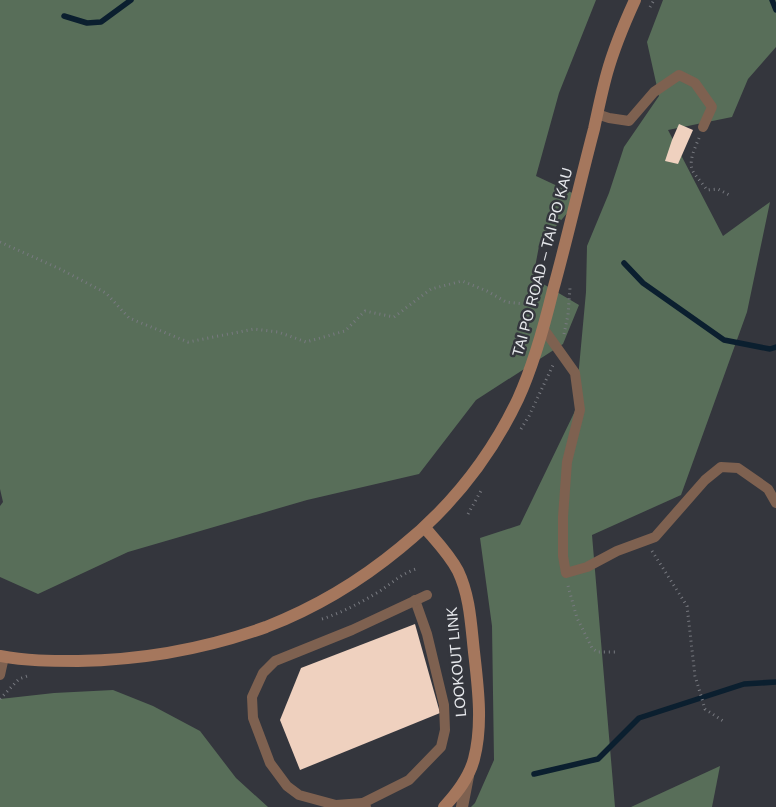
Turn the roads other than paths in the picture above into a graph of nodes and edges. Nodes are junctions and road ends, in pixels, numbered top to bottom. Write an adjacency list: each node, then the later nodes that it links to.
1 (634, 0): 2 (main road, TAI PO ROAD – TAI PO KAU)
2 (597, 114): 3 (lane); 4 (main road, TAI PO ROAD – TAI PO KAU)
3 (703, 127)
4 (543, 328): 5 (lane); 6 (main road, TAI PO ROAD – TAI PO KAU)
5 (776, 503)
6 (425, 528): 9 (main road, TAI PO ROAD – TAI PO KAU); 11 (main road, LOOKOUT LINK)
7 (427, 595): 8 (lane)
8 (415, 600): 12 (lane); 12 (lane)
9 (2, 657): 10 (lane)
10 (0, 675)
11 (469, 774): 13 (main road, LOOKOUT LINK); 14 (street, LOOKOUT LINK)
12 (364, 805)
13 (444, 807)
14 (462, 807)

